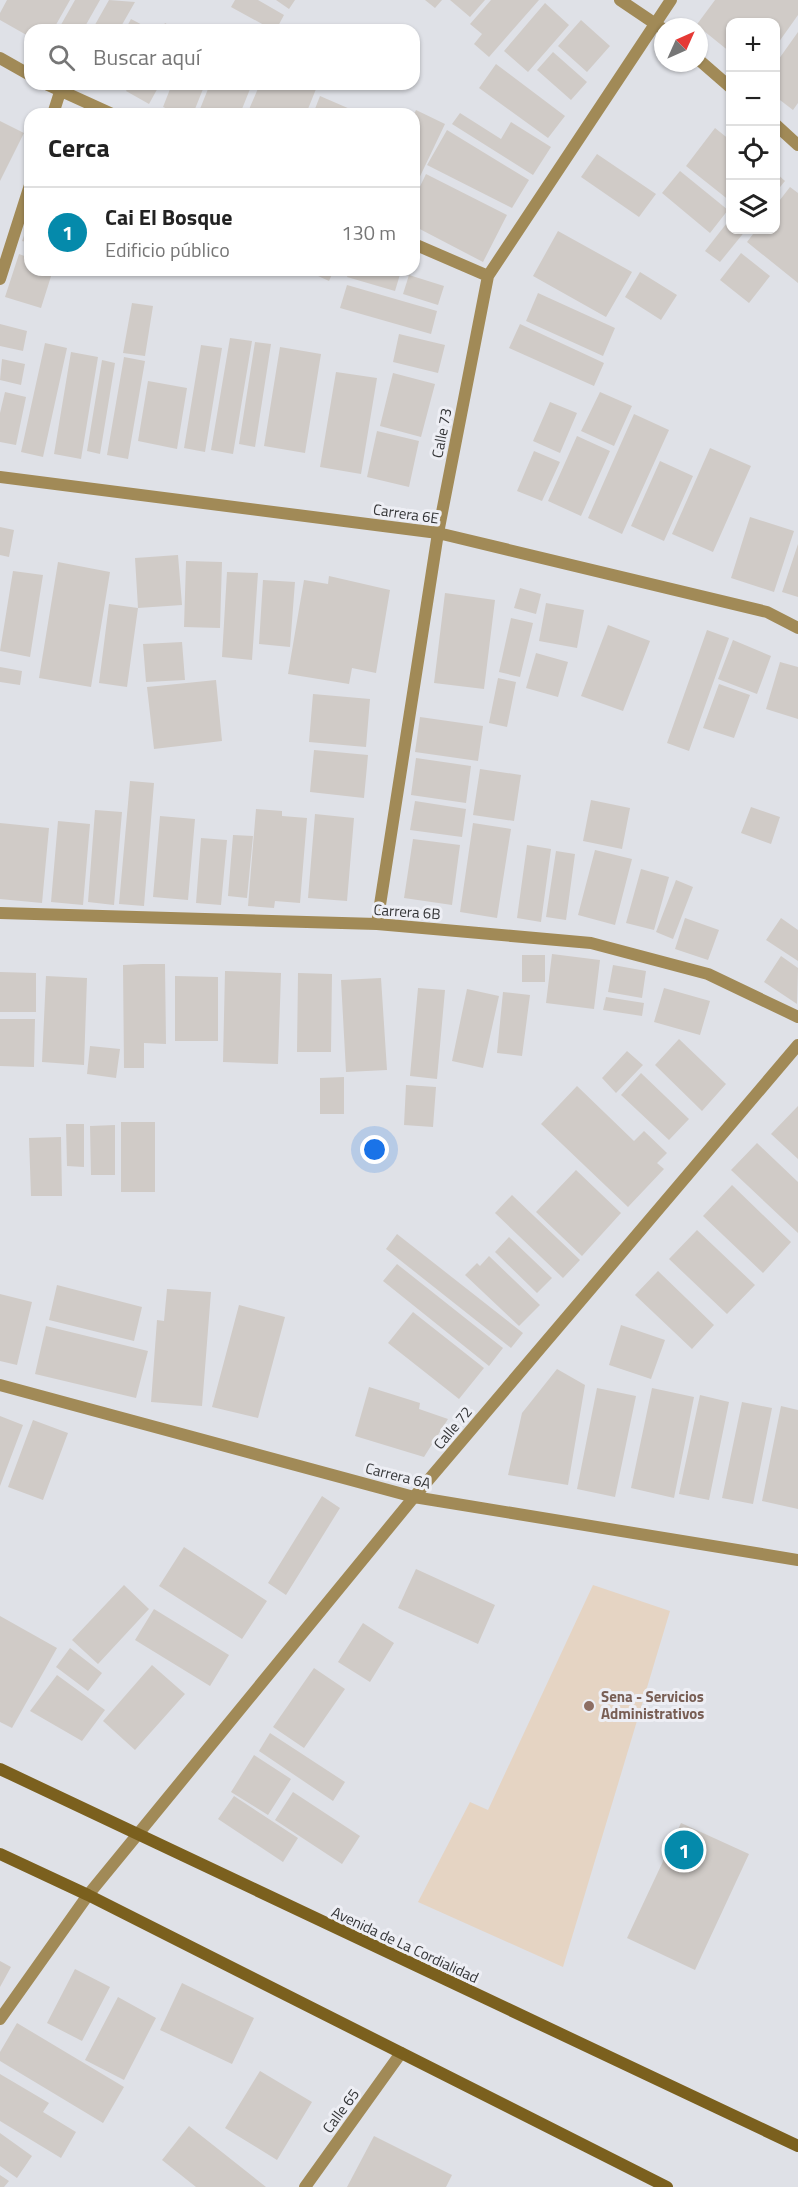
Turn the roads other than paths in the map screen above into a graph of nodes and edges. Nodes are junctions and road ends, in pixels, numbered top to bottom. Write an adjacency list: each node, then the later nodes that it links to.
1 (620, 0): 4 (street)
2 (671, 0): 3 (street, Calle 73)
3 (663, 18)
4 (654, 23)
5 (654, 33): 18 (street, Calle 73)
6 (0, 58): 8 (street)
7 (708, 68): 9 (street)
8 (24, 72)
9 (726, 84)
10 (56, 90): 11 (street)
11 (60, 92): 12 (street); 13 (street)
12 (55, 108)
13 (98, 108)
14 (777, 126): 15 (street)
15 (798, 145)
16 (24, 204): 19 (street)
17 (420, 247): 18 (street)
18 (488, 276): 21 (street, Calle 73)
19 (0, 279)
20 (0, 477): 21 (street, Carrera 6E)
21 (438, 533): 22 (street, Carrera 6E); 24 (street, Calle 73)
22 (798, 628)
23 (0, 913): 24 (street, Carrera 6B)
24 (377, 924): 25 (street, Carrera 6B)
25 (798, 1017)
26 (798, 1045): 28 (street, Calle 72)
27 (0, 1385): 28 (street, Carrera 6A)
28 (414, 1497): 29 (street, Carrera 6A); 31 (street, Calle 72)
29 (798, 1560)
30 (0, 1769): 31 (main road, Avenida de La Cordialidad)
31 (137, 1836): 33 (street, Calle 72); 36 (main road, Avenida de La Cordialidad)
32 (0, 1854): 33 (main road)
33 (88, 1895): 34 (street, Calle 72); 35 (main road)
34 (0, 2019)
35 (401, 2053): 37 (street, Calle 65); 38 (main road)
36 (798, 2146)
37 (305, 2187)
38 (667, 2187)

